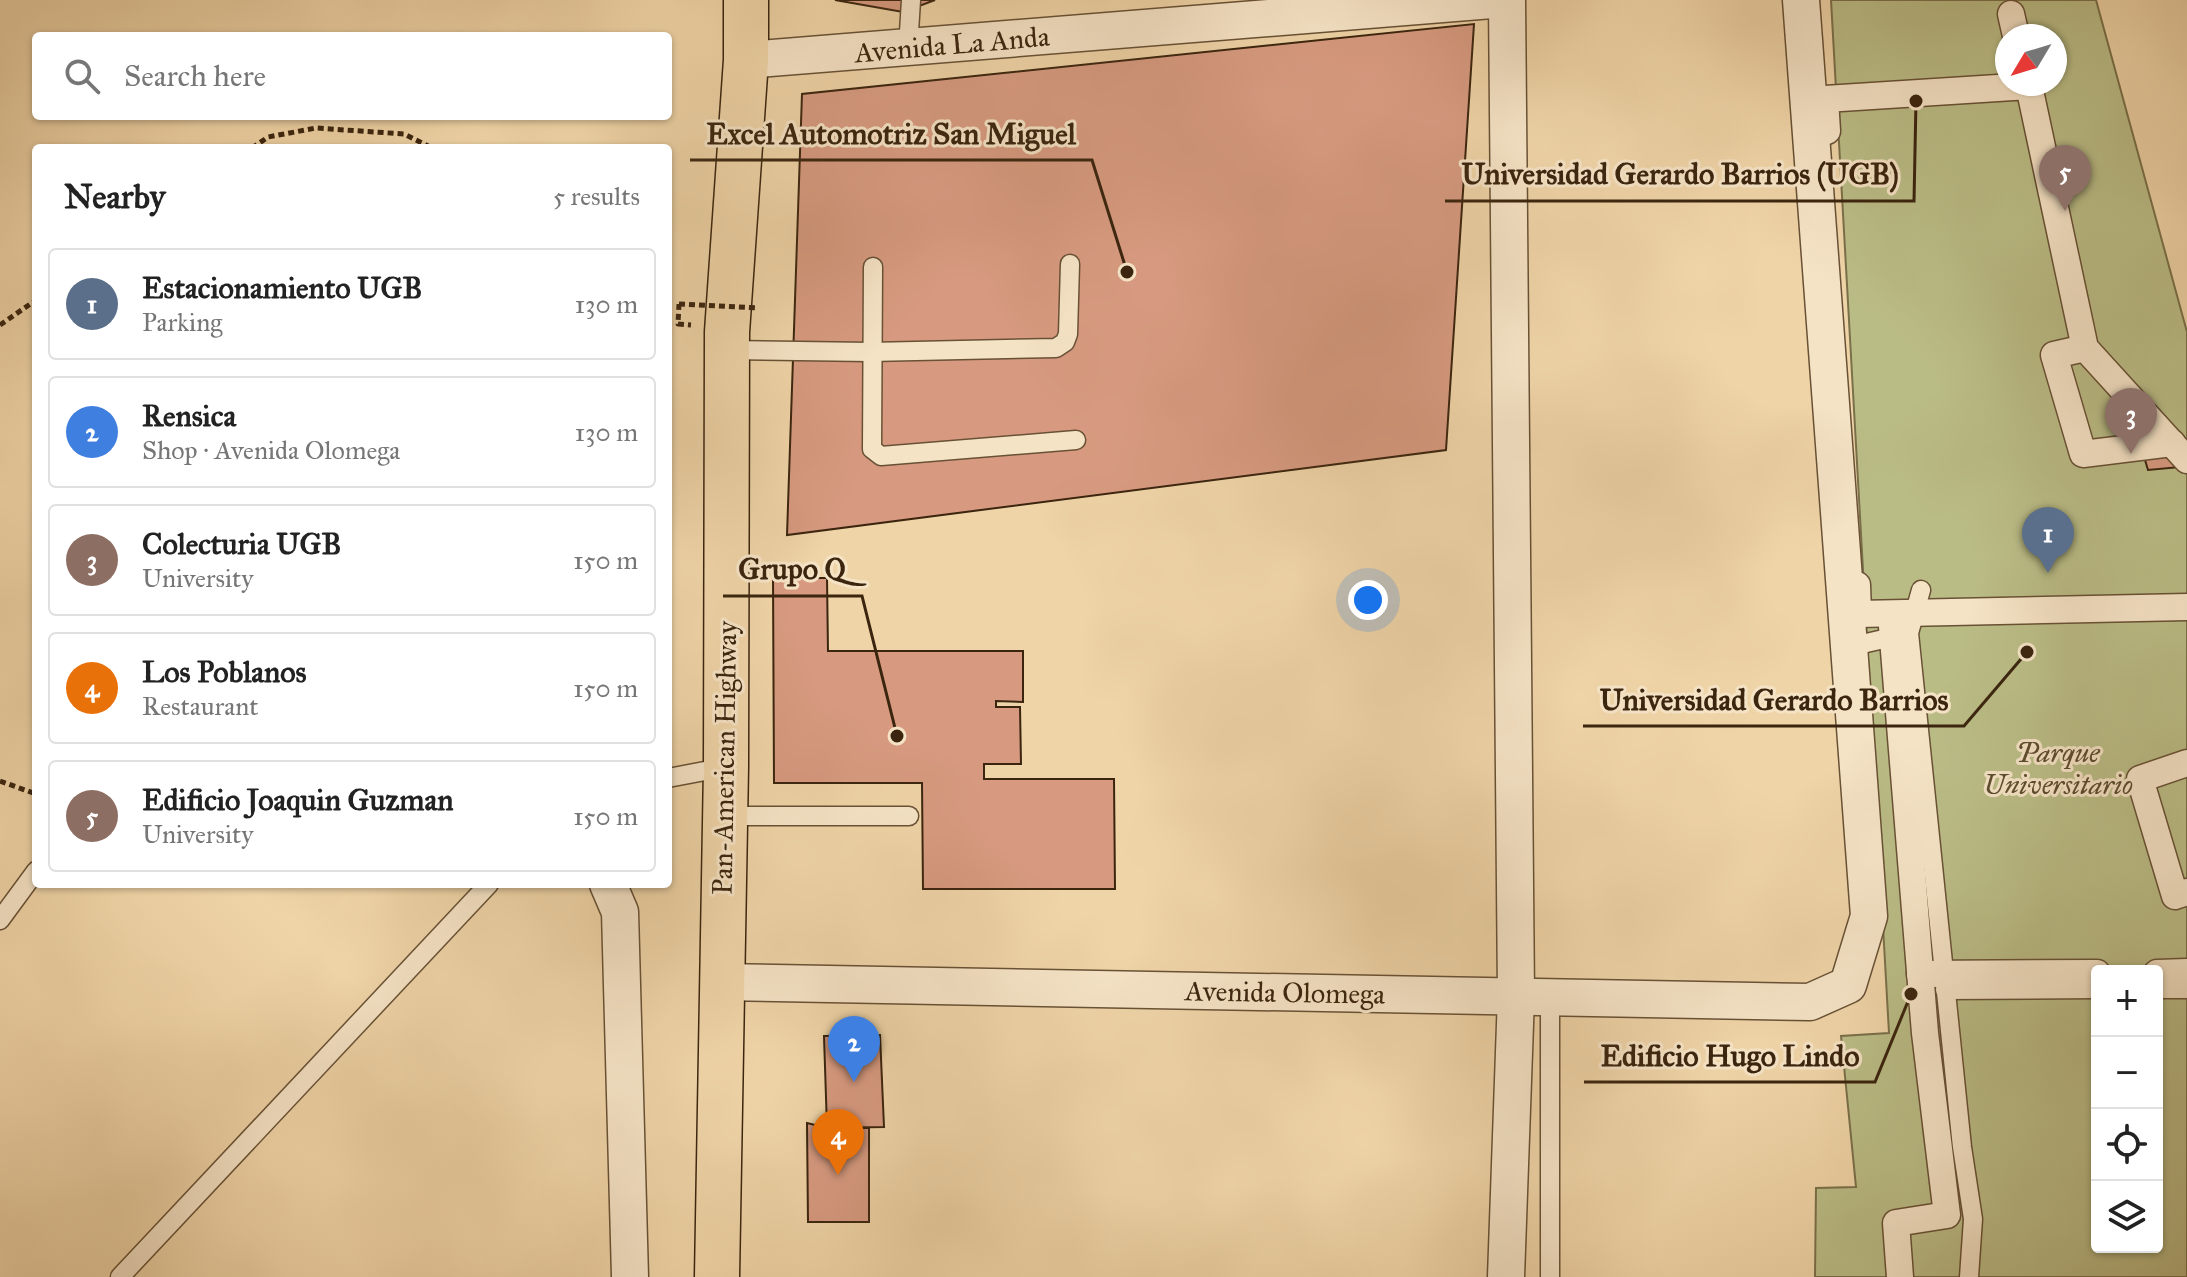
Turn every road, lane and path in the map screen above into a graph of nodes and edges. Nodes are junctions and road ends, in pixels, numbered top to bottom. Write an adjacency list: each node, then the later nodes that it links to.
1 (746, 0): 7 (highway, Pan-American Highway)
2 (911, 0): 6 (lane)
3 (1492, 0): 6 (street, Avenida La Anda)
4 (1507, 0): 46 (street)
5 (1801, 0): 25 (street)
6 (908, 48): 7 (street, Avenida La Anda)
7 (746, 60): 19 (highway, Pan-American Highway)
8 (1995, 87): 24 (street)
9 (2031, 96): 18 (street)
10 (258, 144): 11 (path)
11 (424, 144)
12 (1070, 264): 20 (lane)
13 (873, 267): 20 (lane)
14 (32, 303): 17 (path)
15 (679, 304): 16 (path, bridge)
16 (758, 308)
17 (0, 325)
18 (2085, 348): 22 (street); 22 (street)
19 (727, 350): 20 (lane); 27 (highway, Pan-American Highway)
20 (870, 352): 21 (lane)
21 (1076, 440)
22 (2179, 451)
23 (2187, 607): 24 (street)
24 (1906, 617): 25 (lane); 41 (street)
25 (1849, 647): 46 (street, Avenida Olomega)
26 (2187, 763): 36 (street)
27 (726, 767): 28 (lane); 31 (highway, Pan-American Highway)
28 (672, 777)
29 (0, 781): 30 (path)
30 (32, 793)
31 (724, 816): 32 (lane); 42 (highway, Pan-American Highway)
32 (909, 816)
33 (32, 876): 37 (lane)
34 (485, 888): 47 (lane)
35 (610, 888): 48 (street)
36 (2187, 892)
37 (0, 920)
38 (2187, 972): 40 (street)
39 (2091, 973): 41 (street)
40 (2163, 973)
41 (1936, 979): 43 (lane); 52 (street); 53 (lane)
42 (720, 982): 46 (street, Avenida Olomega); 49 (highway, Pan-American Highway)
43 (2091, 989)
44 (2163, 989): 45 (lane)
45 (2187, 989)
46 (1533, 996): 50 (street); 51 (lane)
47 (120, 1277)
48 (630, 1277)
49 (717, 1277)
50 (1506, 1277)
51 (1550, 1277)
52 (1900, 1277)
53 (1969, 1277)

